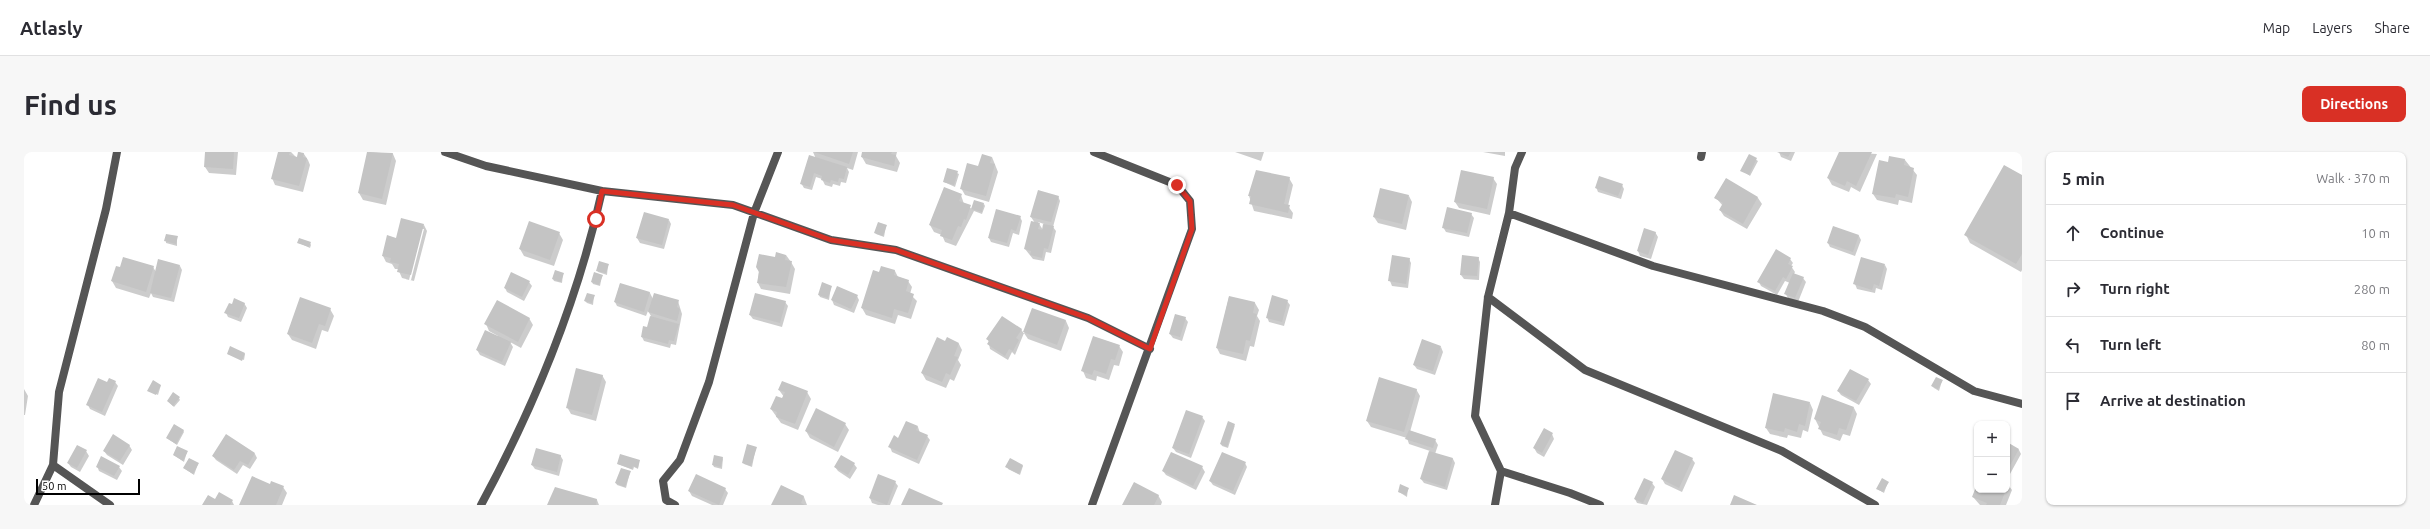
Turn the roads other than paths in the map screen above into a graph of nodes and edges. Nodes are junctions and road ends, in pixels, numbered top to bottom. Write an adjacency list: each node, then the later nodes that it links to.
1 (117, 152): 12 (street)
2 (445, 152): 6 (street)
3 (778, 152): 7 (street)
4 (1094, 152): 10 (street)
5 (1522, 152): 8 (street)
6 (602, 191): 7 (street); 16 (street)
7 (754, 213): 10 (street); 17 (street)
8 (1509, 213): 9 (street); 11 (street)
9 (1488, 297): 13 (street); 21 (street)
10 (1150, 349): 18 (street)
11 (2022, 404)
12 (53, 465): 14 (street); 15 (street)
13 (1501, 471): 19 (street); 20 (street)
14 (34, 505)
15 (110, 505)
16 (481, 505)
17 (675, 505)
18 (1092, 505)
19 (1495, 505)
20 (1600, 505)
21 (1875, 505)

